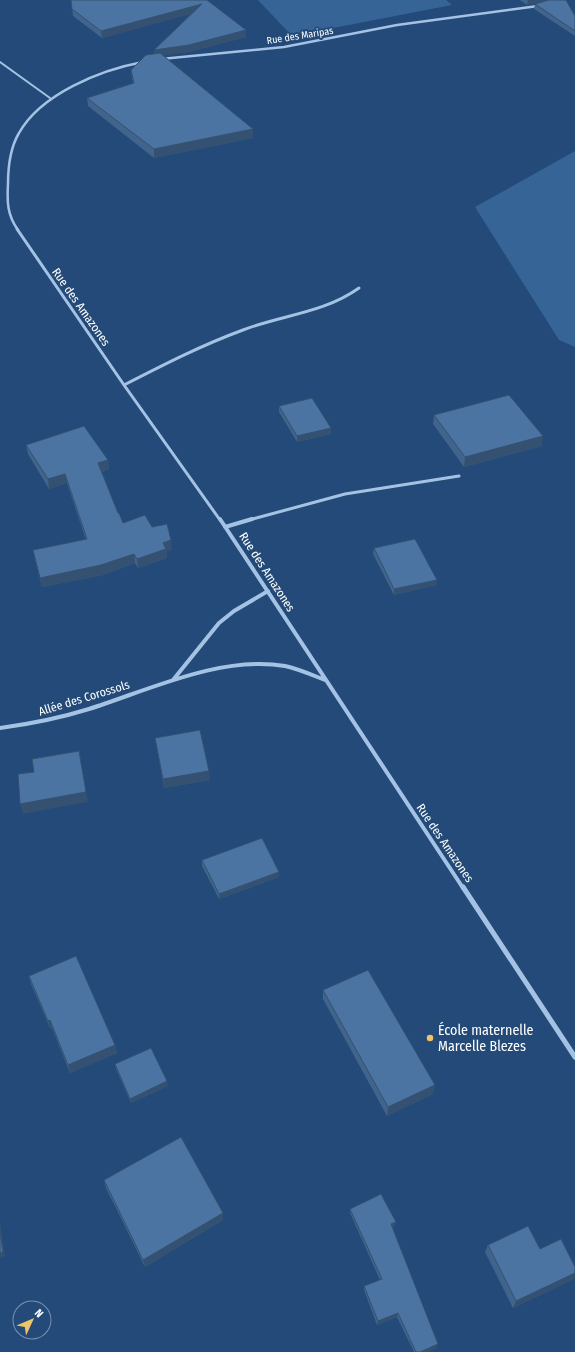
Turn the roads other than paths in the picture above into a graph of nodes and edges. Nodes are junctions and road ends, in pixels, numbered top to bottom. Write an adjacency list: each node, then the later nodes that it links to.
1 (543, 4): 2 (street, Rue des Maripas)
2 (155, 60)
3 (148, 61): 5 (street)
4 (0, 62): 5 (lane)
5 (50, 98): 7 (street, Rue des Amazones)
6 (359, 288): 7 (street)
7 (124, 385): 9 (street, Rue des Amazones)
8 (459, 476): 9 (street)
9 (225, 527): 10 (street, Rue des Amazones)
10 (268, 592): 11 (street); 12 (street, Rue des Amazones)
11 (172, 680): 12 (street, Allée des Corossols); 13 (street, Allée des Corossols)
12 (325, 680): 14 (street, Rue des Amazones)
13 (0, 728)
14 (575, 1057)

